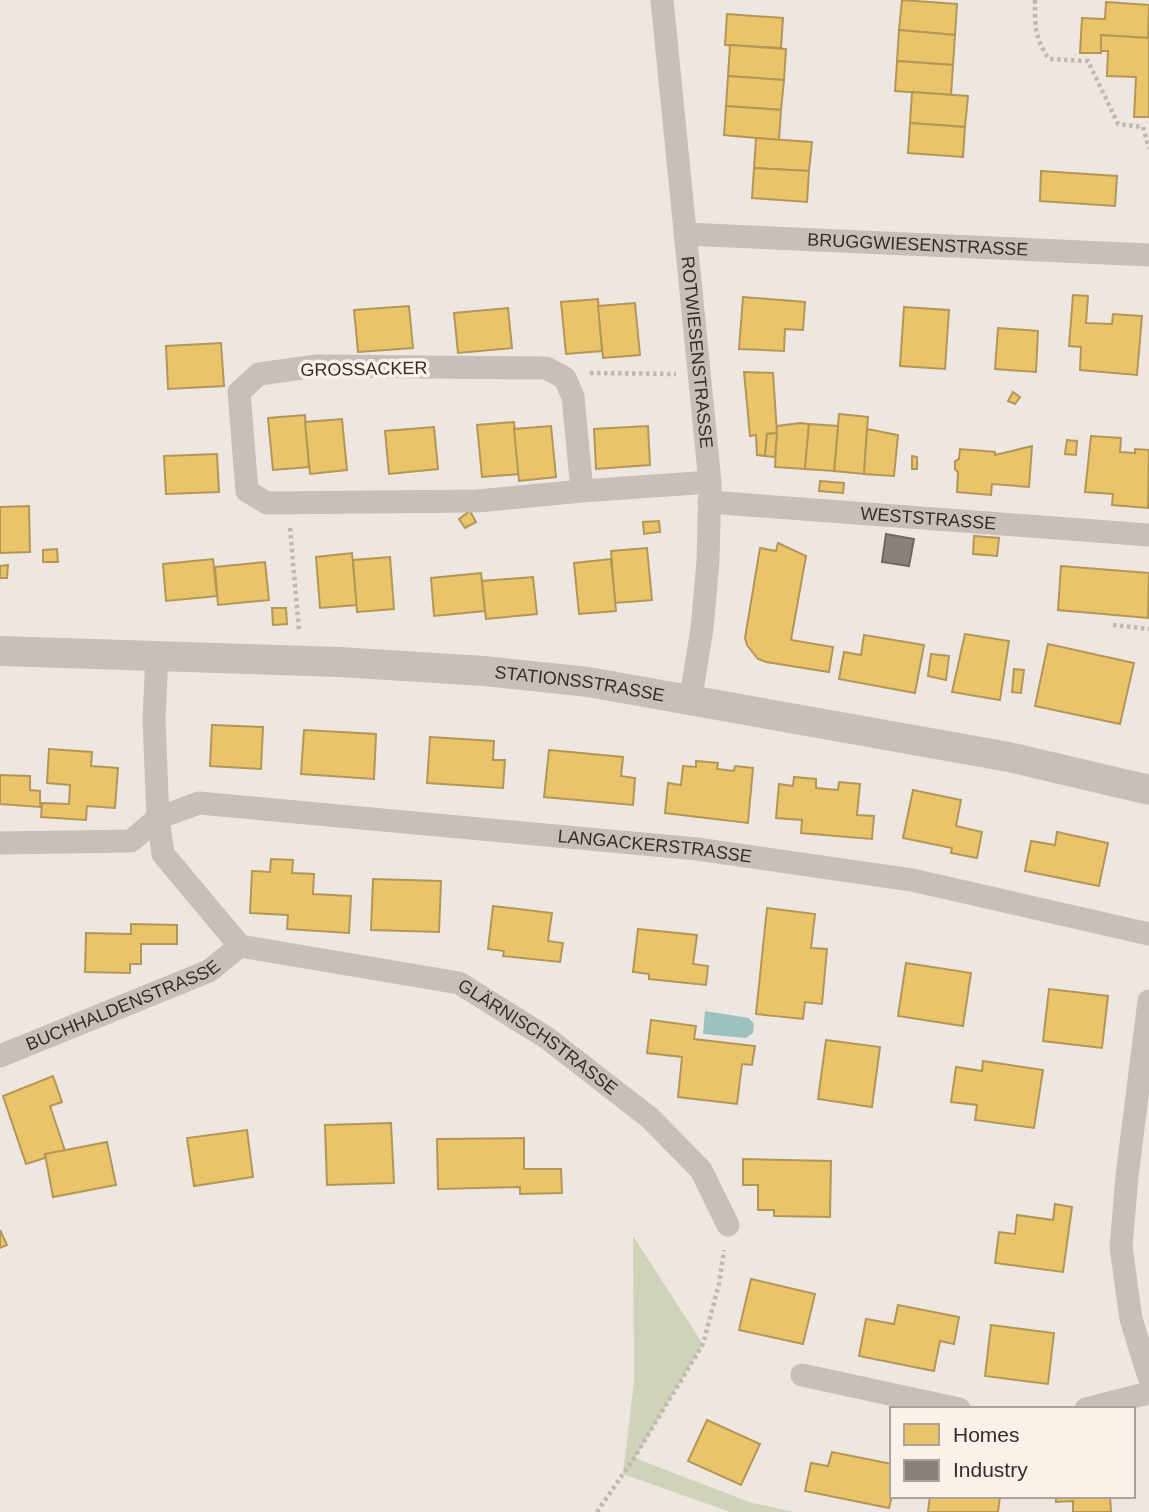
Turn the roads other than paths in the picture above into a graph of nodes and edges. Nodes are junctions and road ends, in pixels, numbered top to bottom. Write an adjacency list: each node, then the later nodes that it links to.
1 (662, 0): 2 (street, ROTWIESENSTRASSE)
2 (685, 234): 3 (street, BRUGGWIESENSTRASSE); 5 (street, ROTWIESENSTRASSE)
3 (1149, 255)
4 (582, 491): 4 (street, GROSSACKER); 5 (street, GROSSACKER)
5 (709, 492): 6 (street, WESTSTRASSE); 9 (street, ROTWIESENSTRASSE)
6 (1149, 535)
7 (0, 651): 8 (street, STATIONSSTRASSE)
8 (157, 655): 9 (street, STATIONSSTRASSE); 11 (street)
9 (690, 702): 10 (street, STATIONSSTRASSE)
10 (1149, 790)
11 (158, 818): 12 (street); 13 (street, LANGACKERSTRASSE); 14 (street)
12 (0, 843)
13 (1149, 934)
14 (240, 946): 16 (street, BUCHHALDENSTRASSE); 17 (street, GLÄRNISCHSTRASSE)
15 (1149, 1001): 19 (street)
16 (0, 1056)
17 (728, 1225)
18 (802, 1374): 21 (street)
19 (1149, 1377)
20 (1149, 1393): 22 (street)
21 (950, 1407)
22 (1094, 1407)

